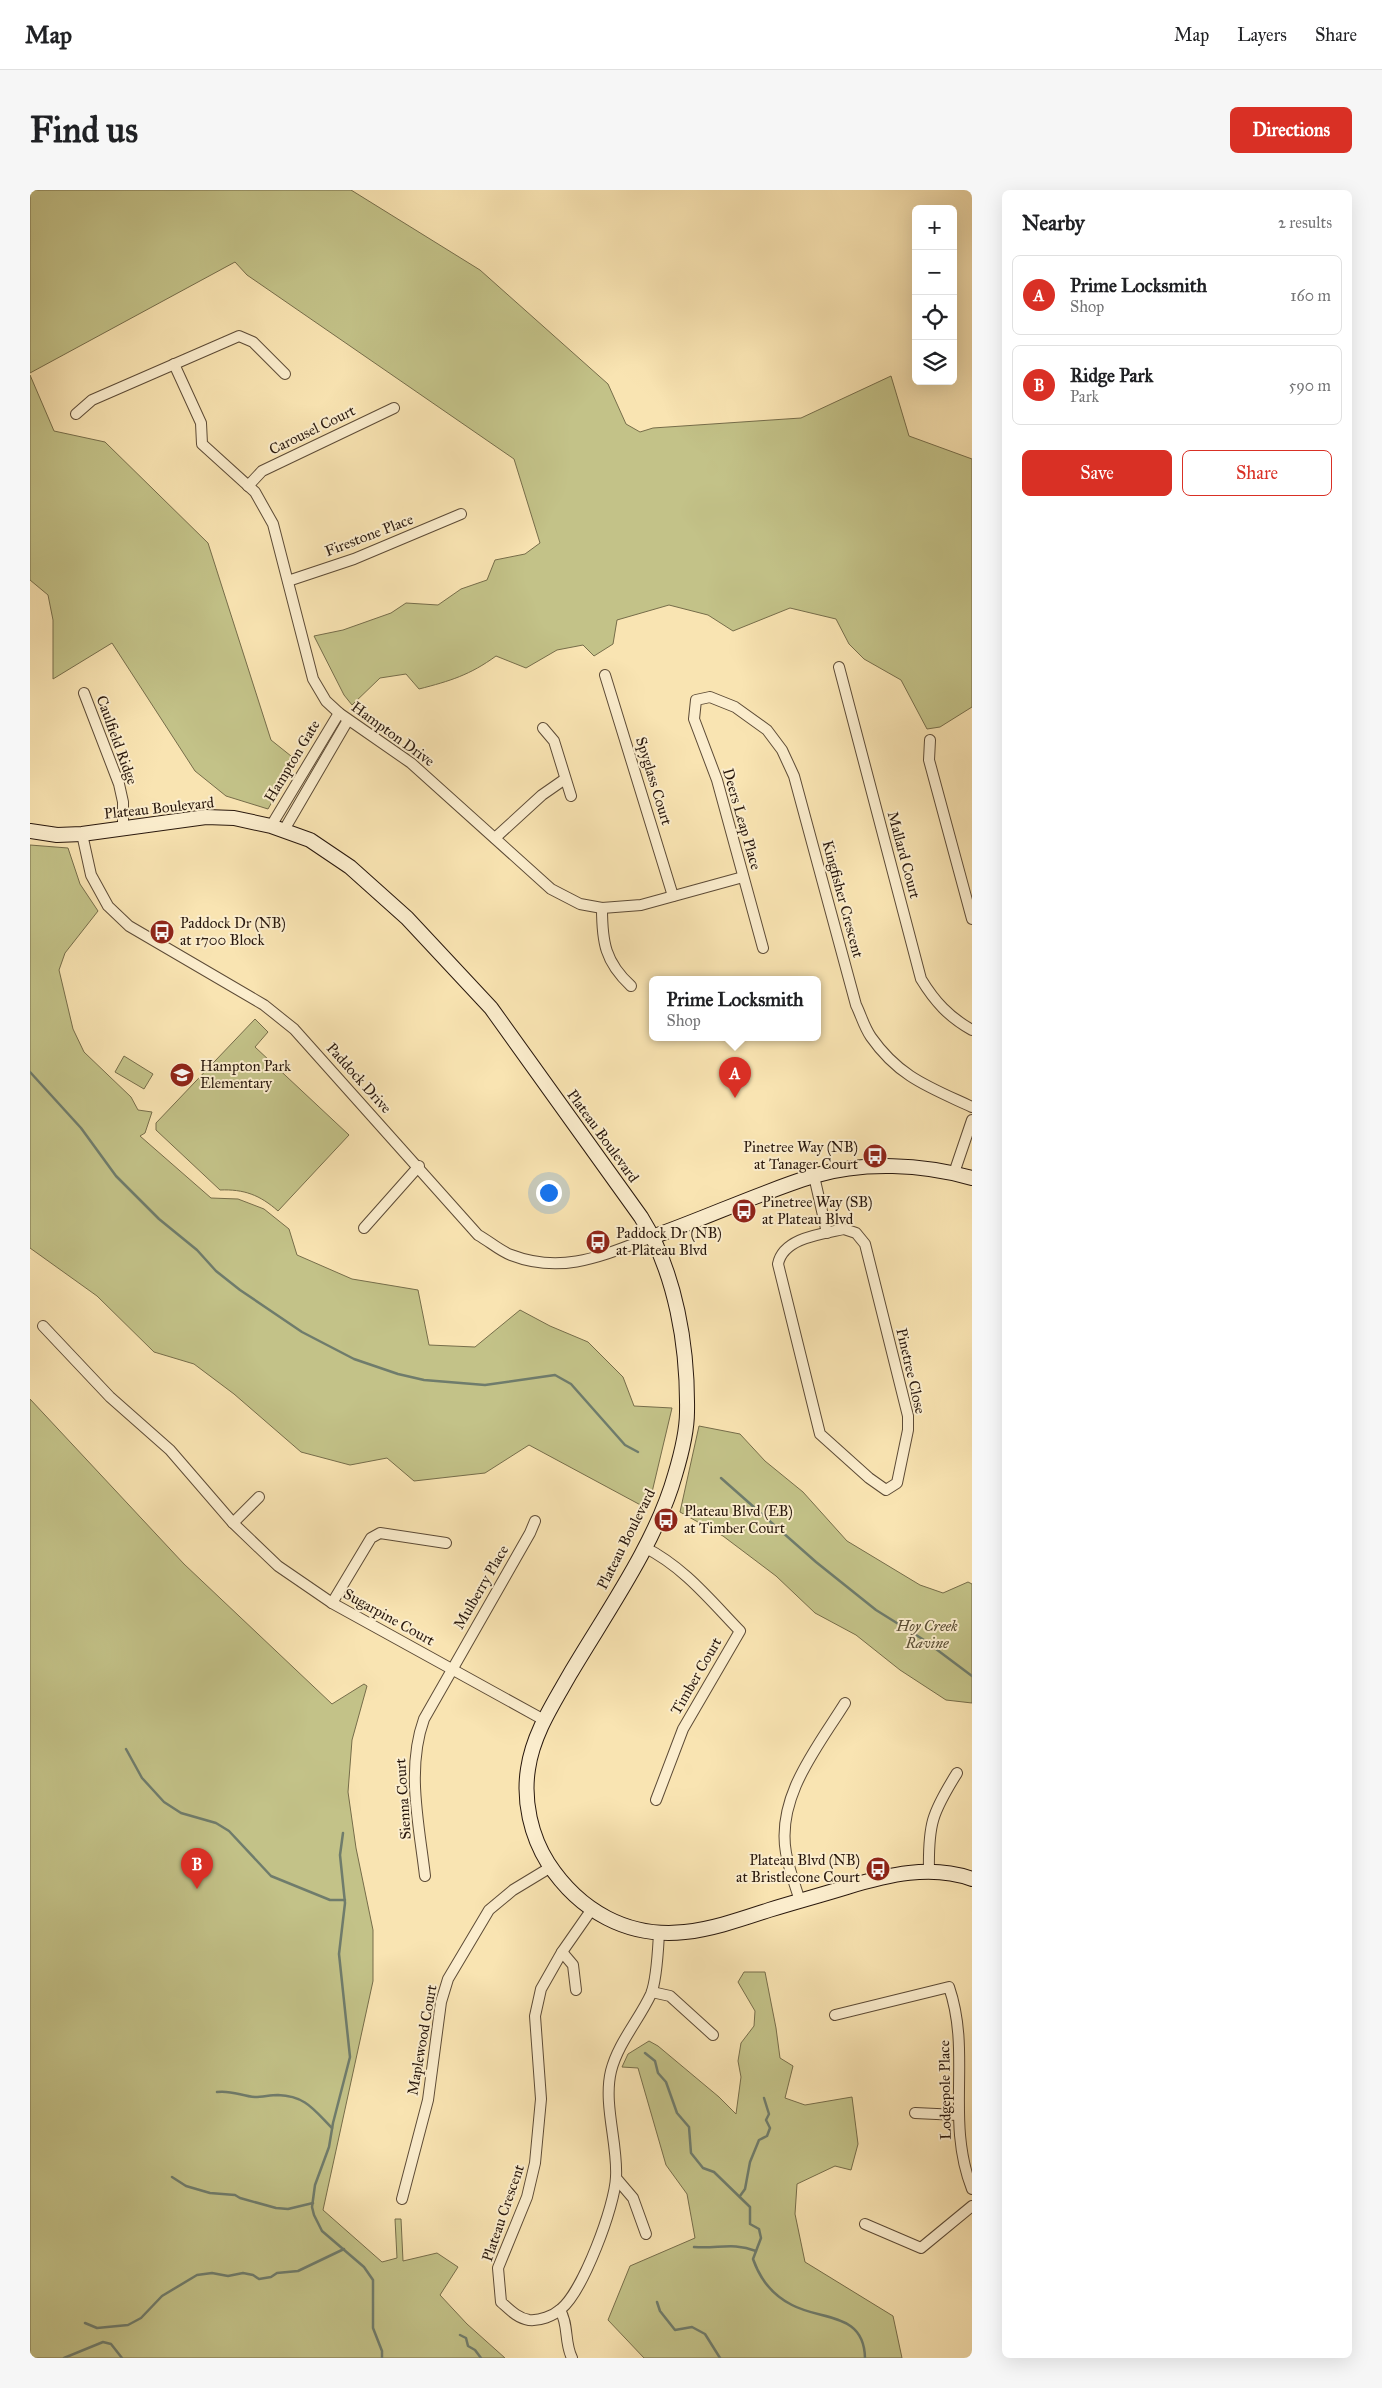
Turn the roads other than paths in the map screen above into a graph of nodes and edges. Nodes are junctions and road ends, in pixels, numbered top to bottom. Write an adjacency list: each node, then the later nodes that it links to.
1 (174, 364): 2 (street); 4 (street); 5 (street, Hampton Drive)
2 (285, 374)
3 (394, 408): 5 (street, Carousel Court)
4 (76, 414)
5 (248, 486): 7 (street, Hampton Drive)
6 (461, 514): 7 (street, Firestone Place)
7 (288, 580): 12 (street, Hampton Drive)
8 (839, 667): 29 (street, Mallard Court)
9 (605, 674): 24 (street, Spyglass Court)
10 (84, 693): 18 (street, Caulfield Ridge)
11 (696, 700): 23 (street, Deers Leap Place); 30 (street, Kingfisher Crescent)
12 (339, 713): 13 (street, Hampton Drive); 19 (street, Hampton Gate)
13 (348, 720): 19 (street, Hampton Gate); 22 (street, Hampton Drive)
14 (543, 728): 16 (street)
15 (930, 740): 26 (street)
16 (565, 779): 17 (street); 22 (street)
17 (572, 796)
18 (123, 828): 19 (street, Plateau Boulevard); 21 (street, Plateau Boulevard)
19 (277, 828): 38 (street, Plateau Boulevard)
20 (30, 831): 21 (street, Plateau Boulevard)
21 (82, 834): 32 (street, Paddock Drive)
22 (495, 838): 25 (street, Hampton Drive)
23 (743, 877): 24 (street, Hampton Drive); 27 (street, Deers Leap Place)
24 (673, 896): 25 (street, Hampton Drive)
25 (602, 908): 28 (street)
26 (972, 920)
27 (763, 948)
28 (630, 986)
29 (972, 1030)
30 (972, 1107)
31 (972, 1120): 33 (street)
32 (419, 1166): 36 (street); 38 (street, Paddock Drive)
33 (954, 1173): 34 (street); 35 (street)
34 (814, 1176): 37 (street); 38 (street)
35 (972, 1178)
36 (364, 1228)
37 (827, 1233): 37 (street, Pinetree Close)
38 (652, 1237): 44 (street, Plateau Boulevard)
39 (43, 1326): 42 (street, Sugarpine Court)
40 (259, 1497): 42 (street)
41 (534, 1521): 46 (street, Mulberry Place)
42 (233, 1523): 45 (street, Sugarpine Court)
43 (446, 1543): 45 (street)
44 (644, 1547): 48 (street, Plateau Boulevard); 50 (street, Timber Court)
45 (332, 1603): 46 (street, Sugarpine Court)
46 (452, 1668): 48 (street, Sugarpine Court); 53 (street, Sienna Court)
47 (845, 1703): 55 (street)
48 (544, 1720): 51 (street, Plateau Boulevard)
49 (957, 1773): 52 (street)
50 (656, 1800)
51 (551, 1867): 56 (street, Plateau Boulevard); 67 (street, Maplewood Court)
52 (928, 1872): 54 (street, Plateau Boulevard); 55 (street, Plateau Boulevard)
53 (424, 1876)
54 (972, 1879)
55 (800, 1901): 57 (street, Plateau Boulevard)
56 (592, 1909): 57 (street, Plateau Boulevard); 58 (street, Plateau Crescent)
57 (660, 1933): 60 (street)
58 (562, 1952): 59 (street); 71 (street, Plateau Crescent)
59 (576, 1990)
60 (652, 1992): 62 (street); 65 (street)
61 (835, 2015): 64 (street, Lodgepole Place)
62 (713, 2035)
63 (916, 2113): 64 (street)
64 (958, 2115): 66 (street, Lodgepole Place)
65 (616, 2178): 70 (street); 71 (street)
66 (972, 2189)
67 (402, 2199)
68 (972, 2206): 69 (street)
69 (865, 2224)
70 (646, 2234)
71 (560, 2310): 72 (street)
72 (572, 2358)

